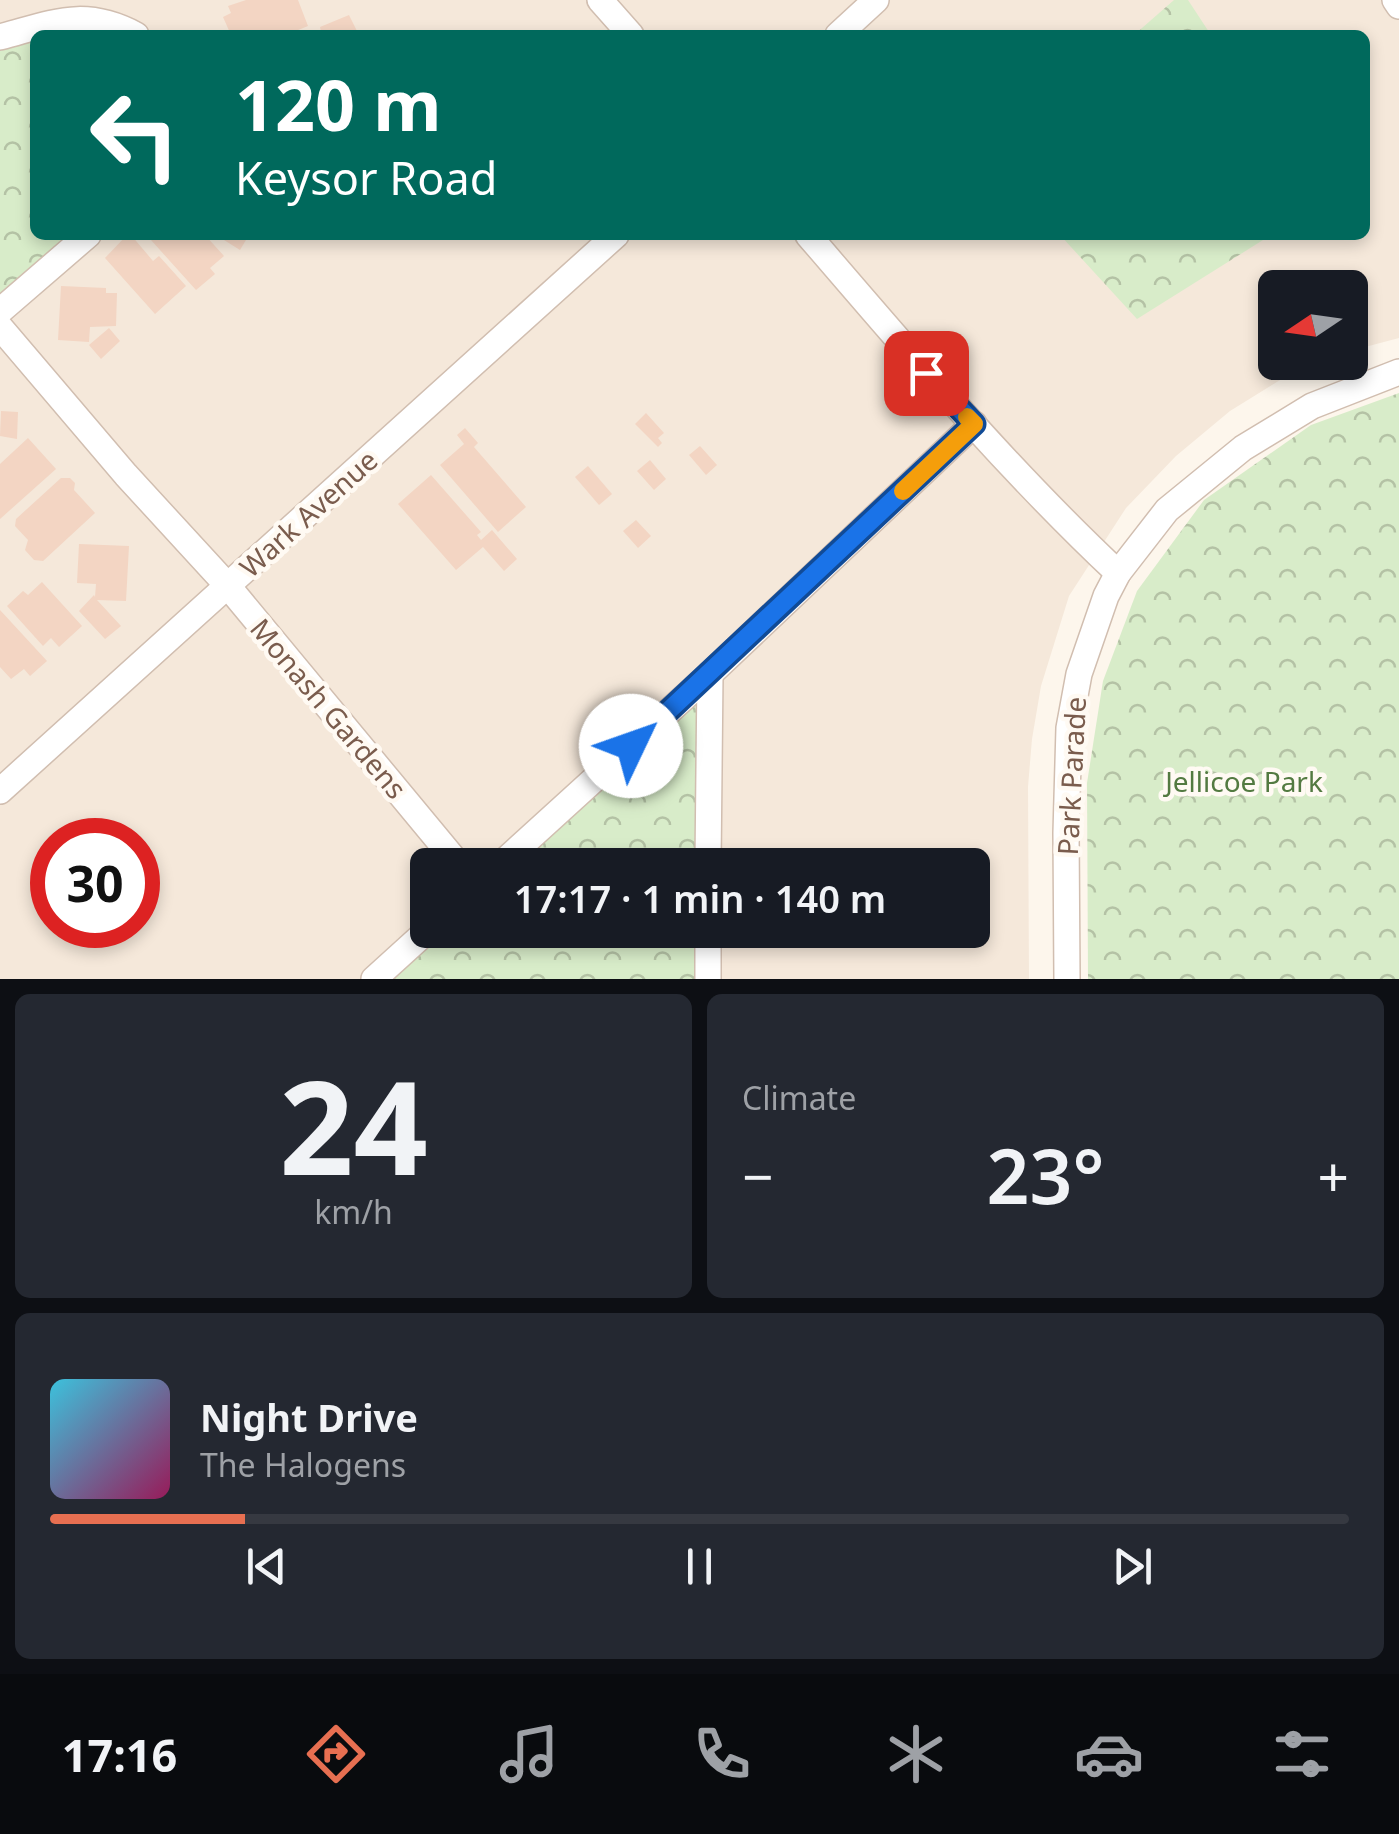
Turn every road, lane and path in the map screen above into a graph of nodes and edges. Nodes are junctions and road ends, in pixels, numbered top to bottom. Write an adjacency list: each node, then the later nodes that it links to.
1 (600, 0): 4 (street)
2 (876, 0): 5 (street)
3 (125, 30): 6 (street)
4 (627, 30)
5 (843, 30)
6 (0, 37)
7 (82, 240): 10 (street)
8 (610, 240): 15 (street, Wark Avenue)
9 (812, 240): 13 (street)
10 (0, 311)
11 (0, 327): 15 (street, Monash Gardens)
12 (1399, 372): 14 (street, Park Parade)
13 (974, 424): 14 (street); 16 (street)
14 (1118, 573): 25 (street, Park Parade)
15 (226, 586): 17 (street, Wark Avenue); 18 (street, Monash Gardens)
16 (710, 674): 19 (street); 20 (street)
17 (0, 791)
18 (445, 848)
19 (519, 848)
20 (708, 848)
21 (410, 946): 23 (street)
22 (708, 948): 24 (street)
23 (374, 979)
24 (708, 979)
25 (1067, 979)

